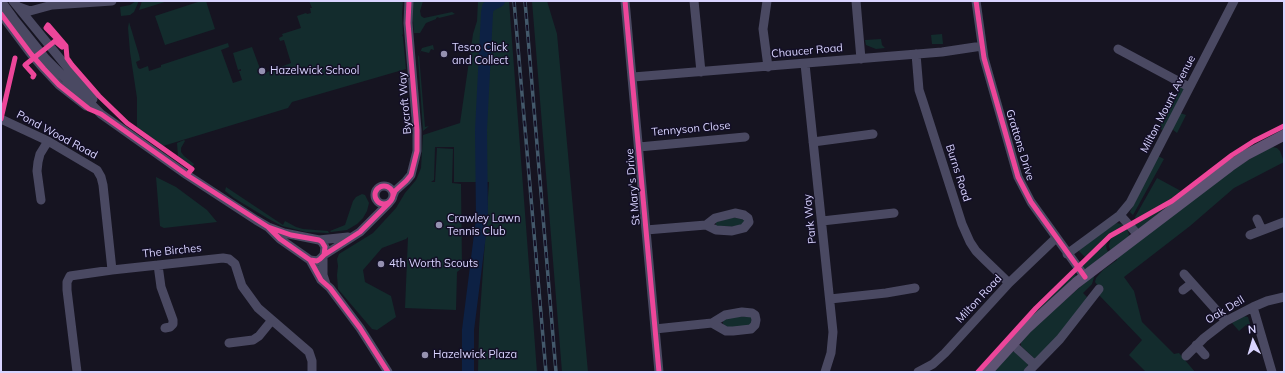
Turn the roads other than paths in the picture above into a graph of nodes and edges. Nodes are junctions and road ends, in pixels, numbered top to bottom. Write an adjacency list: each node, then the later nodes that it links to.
1 (1, 1): 24 (street)
2 (112, 1): 10 (street)
3 (409, 1): 32 (street, Bycroft Way)
4 (625, 1): 22 (street, St Mary's Drive)
5 (694, 1): 21 (street)
6 (767, 1): 20 (street)
7 (856, 1): 18 (street)
8 (976, 1): 15 (street, Grattons Drive)
9 (1234, 1): 23 (street, Milton Mount Avenue)
10 (79, 2): 12 (street)
11 (16, 4): 12 (street); 14 (street)
12 (37, 9): 14 (street)
13 (1, 14): 24 (street)
14 (33, 25): 24 (street)
15 (982, 46): 17 (street, Chaucer Road); 50 (street, Grattons Drive)
16 (1118, 50): 23 (street)
17 (916, 54): 18 (street, Chaucer Road); 59 (street, Burns Road)
18 (861, 59): 19 (street, Chaucer Road)
19 (805, 64): 20 (street, Chaucer Road); 30 (street, Park Way)
20 (768, 67): 21 (street, Chaucer Road)
21 (701, 72): 22 (street, Chaucer Road)
22 (633, 77): 31 (street, St Mary's Drive)
23 (1189, 87): 38 (street, Milton Mount Avenue)
24 (101, 114): 44 (street)
25 (1, 119): 29 (street, Pond Wood Road)
26 (873, 134): 30 (street)
27 (745, 137): 31 (street, Tennyson Close)
28 (1283, 138): 49 (main road)
29 (48, 141): 36 (street); 56 (street, Pond Wood Road)
30 (813, 142): 40 (street, Park Way)
31 (639, 147): 45 (street, St Mary's Drive)
32 (415, 164): 33 (street, Bycroft Way); 35 (street, Bycroft Way)
33 (384, 187): 34 (street, Bycroft Way); 35 (street)
34 (376, 198): 35 (street); 43 (street, Bycroft Way)
35 (391, 199): 43 (street, Bycroft Way)
36 (41, 200)
37 (894, 213): 40 (street)
38 (1120, 215): 49 (street); 52 (street, Milton Mount Avenue)
39 (1257, 219): 46 (street)
40 (822, 221): 66 (street, Park Way)
41 (1284, 222): 46 (street)
42 (706, 224): 45 (street)
43 (367, 226): 48 (street, Bycroft Way)
44 (268, 227): 51 (street); 54 (street)
45 (646, 230): 72 (street, St Mary's Drive)
46 (1262, 230): 47 (street)
47 (1250, 235)
48 (354, 236): 51 (street); 53 (street, Bycroft Way)
49 (1139, 236): 58 (main road)
50 (1056, 238): 52 (street, Grattons Drive); 59 (street, Milton Road)
51 (317, 240): 53 (street); 54 (street)
52 (1067, 254): 58 (street, Grattons Drive)
53 (324, 256): 54 (street); 61 (street)
54 (308, 258): 61 (street)
55 (158, 265): 56 (street, The Birches); 68 (street, The Birches); 71 (street)
56 (112, 270): 80 (street, The Birches)
57 (1184, 274): 60 (street)
58 (1085, 277): 74 (main road)
59 (1009, 283): 84 (street, Milton Road)
60 (1192, 283): 64 (street); 69 (street)
61 (327, 285): 82 (street)
62 (915, 288): 66 (street)
63 (1099, 289): 78 (street)
64 (1183, 290)
65 (1284, 297): 67 (street, Oak Dell)
66 (830, 299): 79 (street, Park Way)
67 (1252, 307): 69 (street, Oak Dell); 87 (street)
68 (272, 320): 73 (street); 81 (street, The Birches)
69 (1226, 321): 75 (street, Oak Dell)
70 (712, 323): 72 (street)
71 (165, 328)
72 (655, 329): 83 (street, St Mary's Drive)
73 (228, 343)
74 (1012, 344): 78 (street); 85 (main road)
75 (1196, 345): 76 (street); 77 (street, Oak Dell)
76 (1205, 355)
77 (1186, 356)
78 (1035, 365): 86 (street)
79 (828, 371)
80 (77, 372)
81 (312, 372)
82 (388, 372)
83 (659, 372)
84 (918, 372)
85 (987, 372)
86 (1028, 372)
87 (1272, 372)

